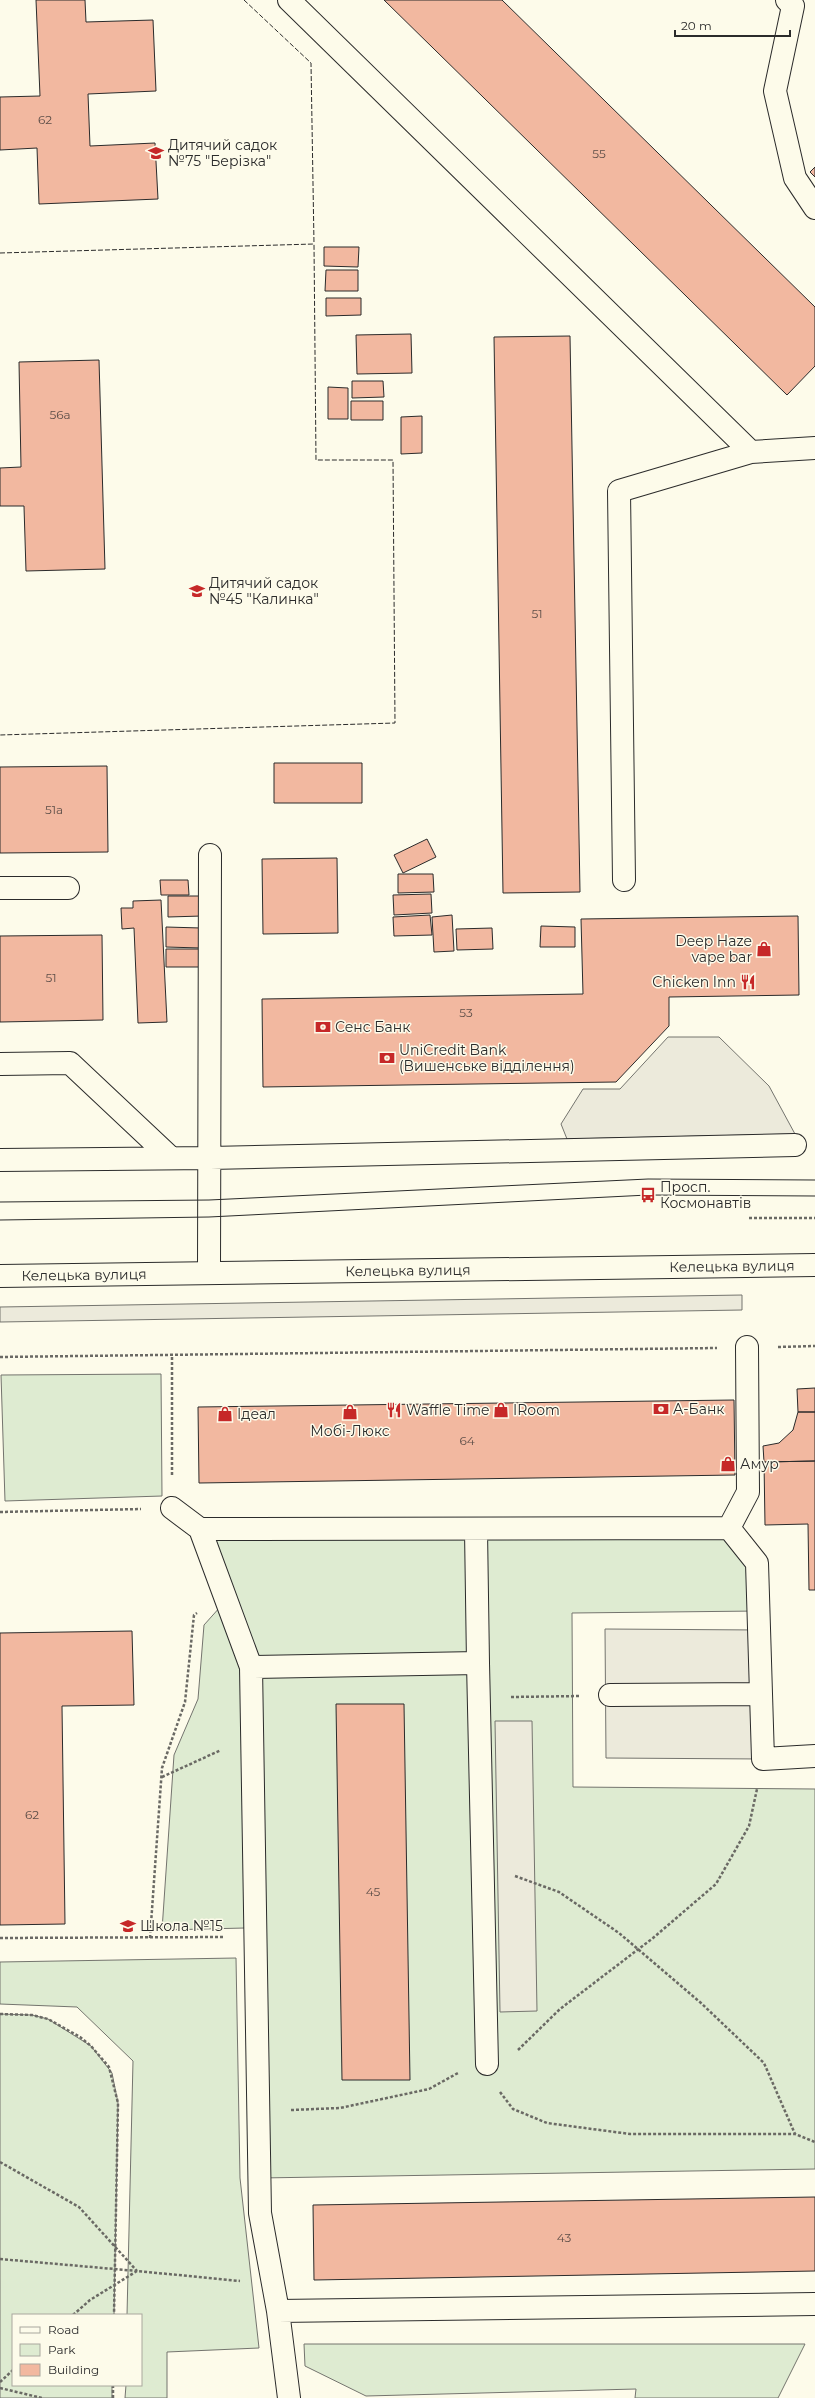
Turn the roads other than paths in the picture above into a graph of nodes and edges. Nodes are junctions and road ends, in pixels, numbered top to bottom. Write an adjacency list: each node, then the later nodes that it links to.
1 (289, 0): 5 (main road)
2 (787, 0): 3 (main road)
3 (815, 208)
4 (815, 448): 5 (main road)
5 (751, 452): 7 (main road)
6 (210, 855): 13 (main road)
7 (624, 880)
8 (0, 888): 9 (main road)
9 (68, 888)
10 (0, 1064): 12 (main road)
11 (795, 1145): 13 (main road)
12 (171, 1158): 13 (main road); 14 (main road)
13 (210, 1158): 16 (main road)
14 (0, 1160)
15 (815, 1265): 16 (main road, Келецька вулиця)
16 (209, 1272): 17 (main road, Келецька вулиця)
17 (0, 1276)
18 (747, 1347): 20 (main road)
19 (172, 1508): 21 (main road)
20 (729, 1528): 22 (main road); 25 (main road)
21 (200, 1529): 22 (main road); 24 (main road)
22 (476, 1530): 23 (main road)
23 (478, 1663): 24 (main road); 28 (main road)
24 (251, 1667): 30 (main road)
25 (761, 1694): 26 (main road); 27 (main road)
26 (610, 1695)
27 (815, 1756)
28 (487, 2064)
29 (815, 2304): 30 (main road)
30 (278, 2311): 31 (main road)
31 (289, 2398)

